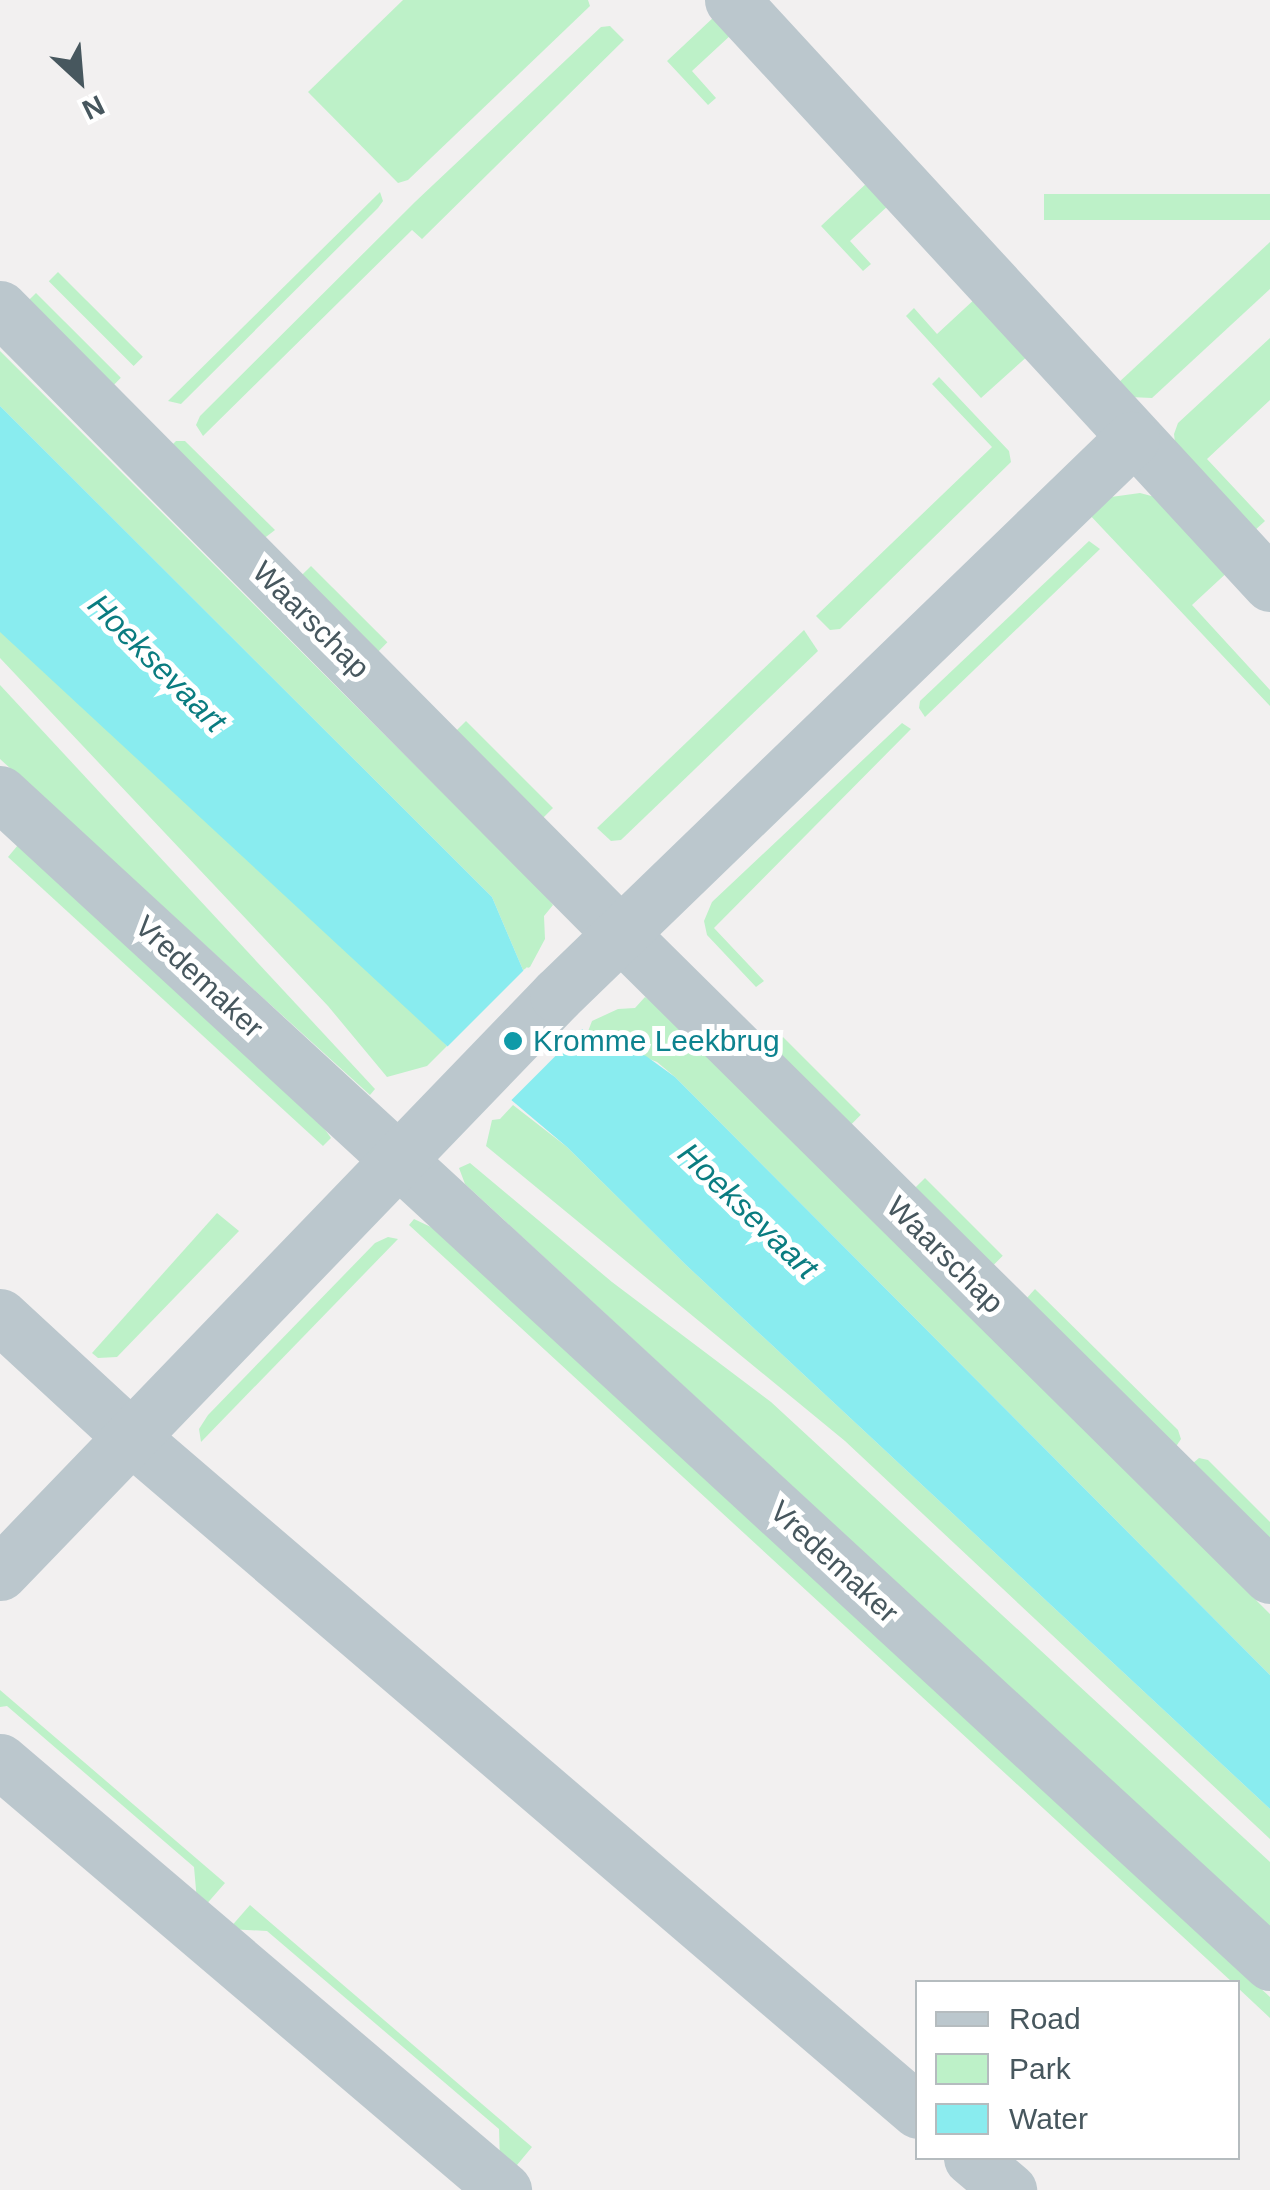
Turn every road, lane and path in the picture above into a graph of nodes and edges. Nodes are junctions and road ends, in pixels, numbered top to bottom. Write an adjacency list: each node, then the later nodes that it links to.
1 (732, 0): 3 (street)
2 (0, 308): 6 (street, Waarschap)
3 (1132, 439): 4 (street); 6 (street)
4 (1270, 584)
5 (0, 793): 7 (street, Vredemaker)
6 (621, 934): 7 (street); 11 (street, Waarschap)
7 (397, 1162): 9 (street); 13 (street, Vredemaker)
8 (0, 1316): 9 (street)
9 (131, 1437): 10 (street); 14 (street)
10 (0, 1573)
11 (1270, 1576)
12 (0, 1761): 16 (street)
13 (1270, 1963)
14 (915, 2109)
15 (973, 2160): 17 (street)
16 (504, 2190)
17 (1009, 2190)

